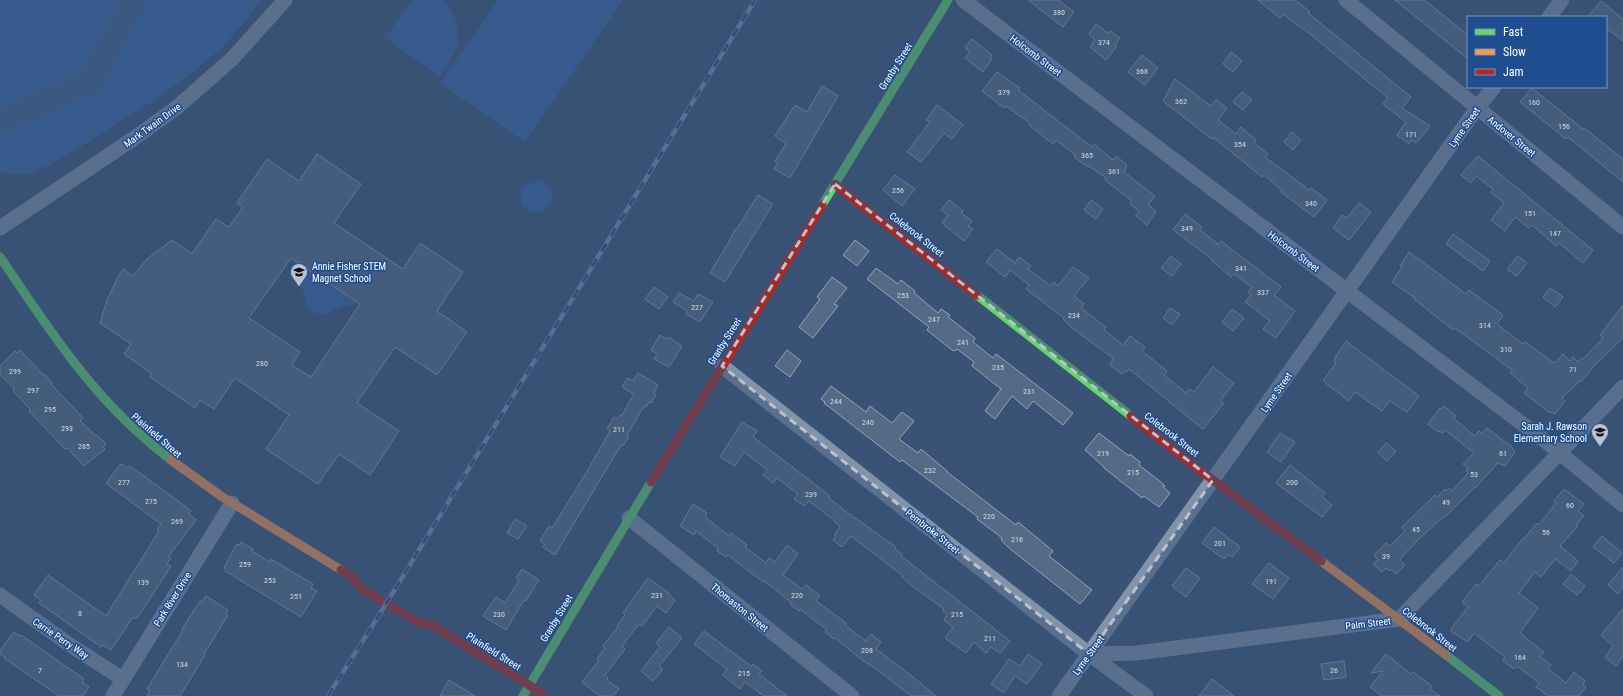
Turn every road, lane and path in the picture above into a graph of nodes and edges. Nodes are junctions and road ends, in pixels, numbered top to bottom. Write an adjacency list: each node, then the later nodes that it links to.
1 (285, 0): 11 (street, Mark Twain Drive)
2 (948, 0): 9 (street, Granby Street)
3 (962, 0): 13 (street, Holcomb Street)
4 (1346, 0): 8 (street, Andover Street)
5 (1562, 0): 6 (street)
6 (1549, 16)
7 (1493, 88): 8 (street, Lyme Street)
8 (1477, 108): 10 (street, Andover Street); 13 (street, Lyme Street)
9 (835, 184): 14 (street, Granby Street); 17 (street, Colebrook Street)
10 (1623, 227)
11 (0, 228)
12 (0, 257): 18 (street, Plainfield Street)
13 (1347, 292): 16 (street, Holcomb Street); 17 (street, Lyme Street)
14 (722, 366): 20 (street, Granby Street); 27 (street, Pembroke Street)
15 (1623, 387): 16 (street, Palm Street)
16 (1559, 452): 19 (street, Holcomb Street); 25 (street, Palm Street)
17 (1213, 480): 25 (street, Colebrook Street); 27 (street, Lyme Street)
18 (232, 503): 21 (street, Plainfield Street); 28 (street, Park River Drive)
19 (1623, 505)
20 (629, 518): 29 (street, Granby Street); 33 (street, Thomaston Street)
21 (351, 576): 22 (street); 26 (street, Plainfield Street)
22 (363, 576)
23 (0, 595): 28 (street, Carrie Perry Way)
24 (428, 616): 26 (street)
25 (1399, 619): 27 (street, Palm Street); 36 (street, Colebrook Street)
26 (432, 625): 29 (street, Plainfield Street)
27 (1089, 654): 34 (street, Lyme Street); 35 (street, Pembroke Street)
28 (123, 679): 30 (street, Park River Drive)
29 (529, 685): 31 (street, Granby Street); 32 (street, Plainfield Street)
30 (113, 696)
31 (523, 696)
32 (544, 696)
33 (852, 696)
34 (1059, 696)
35 (1146, 696)
36 (1499, 696)

